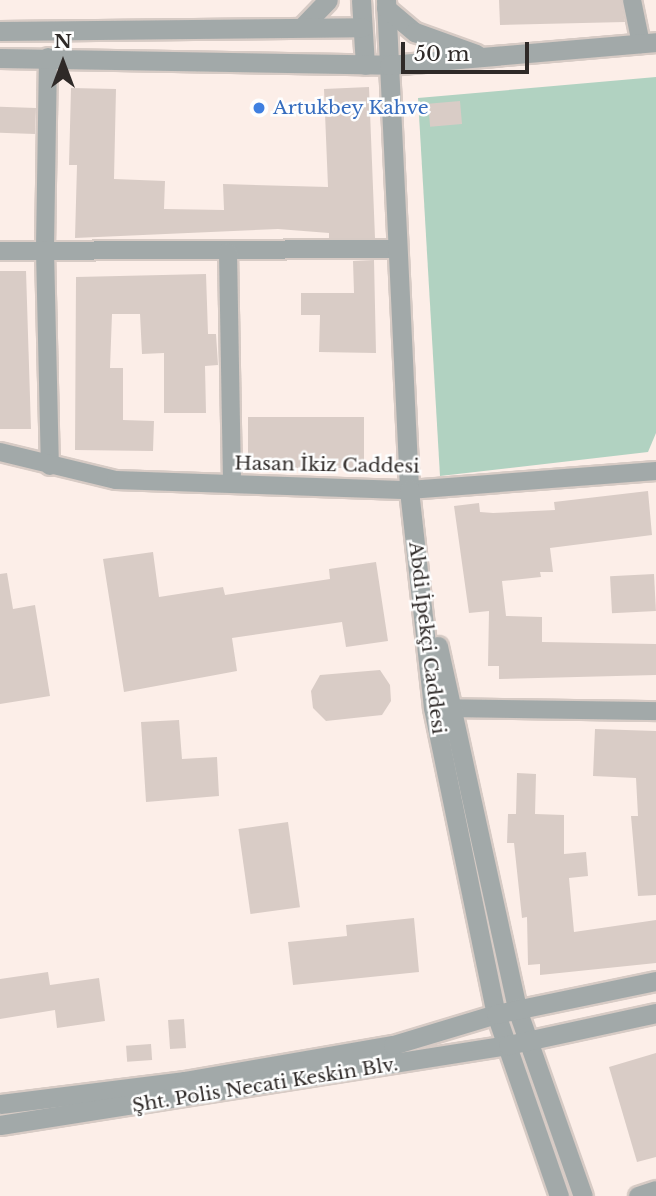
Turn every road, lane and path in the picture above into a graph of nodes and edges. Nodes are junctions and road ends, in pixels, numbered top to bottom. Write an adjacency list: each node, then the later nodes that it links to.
1 (328, 0): 5 (street)
2 (361, 0): 6 (street)
3 (632, 0): 8 (street)
4 (386, 4): 10 (street); 13 (street, Abdi İpekçi Caddesi)
5 (302, 27): 6 (street); 7 (street)
6 (362, 27): 12 (street)
7 (0, 31)
8 (648, 43): 10 (street)
9 (48, 57): 11 (street); 12 (street); 15 (street)
10 (487, 57): 13 (street)
11 (0, 58)
12 (365, 65): 13 (street)
13 (389, 65): 14 (street, Abdi İpekçi Caddesi)
14 (395, 249): 17 (street); 22 (street, Abdi İpekçi Caddesi)
15 (45, 250): 16 (street); 17 (street); 19 (street)
16 (0, 251)
17 (228, 252): 21 (street)
18 (0, 452): 19 (street, Hasan İkiz Caddesi)
19 (50, 466): 21 (street, Hasan İkiz Caddesi)
20 (656, 471): 22 (street, Hasan İkiz Caddesi)
21 (232, 484): 22 (street, Hasan İkiz Caddesi)
22 (409, 490): 23 (street, Abdi İpekçi Caddesi)
23 (442, 708): 24 (street); 26 (street); 28 (street, Abdi İpekçi Caddesi)
24 (656, 711)
25 (656, 981): 26 (street, Şht. Polis Necati Keskin Blv.)
26 (517, 1009): 28 (street, Şht. Polis Necati Keskin Blv.); 29 (street)
27 (656, 1013): 29 (street, Şht. Polis Necati Keskin Blv.)
28 (496, 1014): 30 (street, Abdi İpekçi Caddesi); 31 (street, Şht. Polis Necati Keskin Blv.)
29 (529, 1040): 30 (street, Şht. Polis Necati Keskin Blv.); 35 (street)
30 (508, 1045): 32 (street, Şht. Polis Necati Keskin Blv.); 34 (street, Abdi İpekçi Caddesi)
31 (0, 1104)
32 (0, 1125)
33 (656, 1190): 36 (street)
34 (559, 1196)
35 (583, 1196)
36 (638, 1196)

